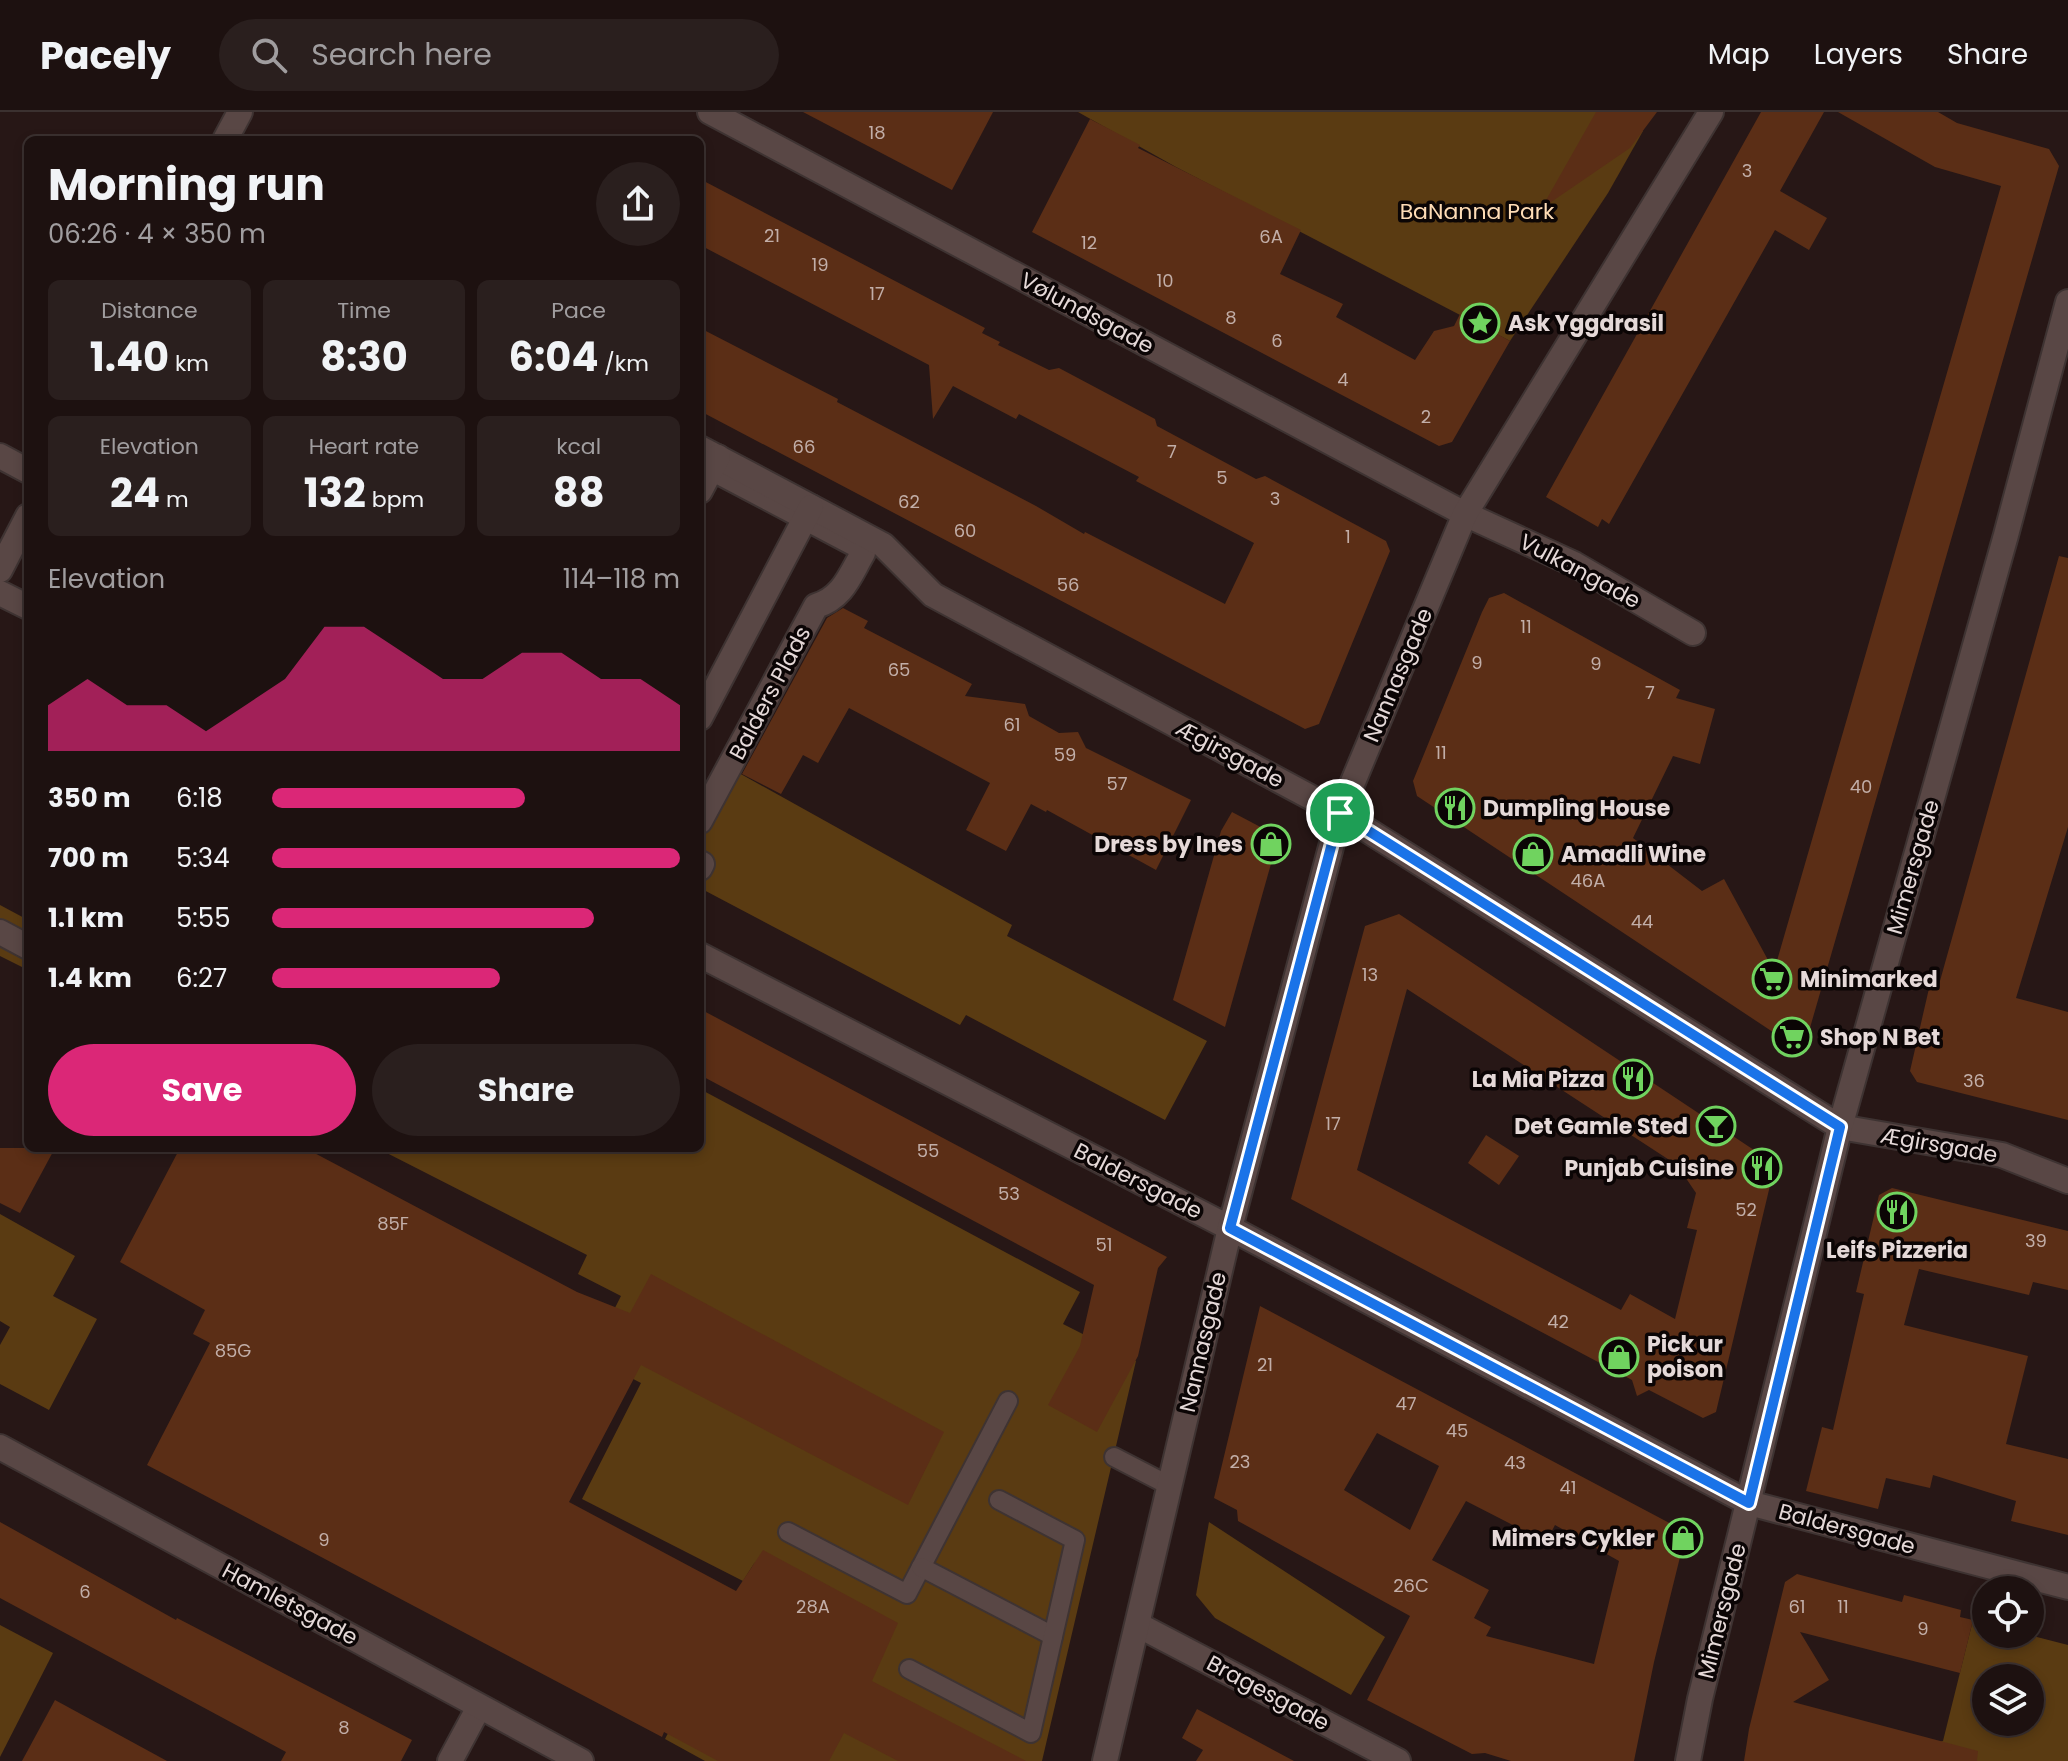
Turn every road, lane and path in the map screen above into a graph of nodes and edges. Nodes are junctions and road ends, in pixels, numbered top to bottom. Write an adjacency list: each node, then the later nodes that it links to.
1 (240, 112): 4 (street)
2 (710, 112): 10 (street, Vølundsgade)
3 (1711, 112): 10 (street, Nannasgade)
4 (227, 136)
5 (2068, 302): 22 (street, Mimersgade)
6 (0, 456): 8 (street)
7 (707, 459): 9 (street, Balders Plads)
8 (24, 469)
9 (808, 512): 16 (street); 17 (street, Ægirsgade); 18 (street, Balders Plads)
10 (1465, 514): 15 (street, Vulkangade); 17 (street, Nannasgade)
11 (24, 524): 12 (street)
12 (0, 570)
13 (0, 593): 14 (street)
14 (24, 605)
15 (1693, 633)
16 (704, 710)
17 (1340, 813): 22 (street, Ægirsgade); 24 (street, Nannasgade)
18 (704, 814)
19 (0, 932): 20 (street)
20 (24, 945)
21 (704, 957): 24 (street, Baldersgade)
22 (1840, 1127): 23 (street, Ægirsgade); 30 (street, Mimersgade)
23 (2068, 1181)
24 (1230, 1228): 28 (street, Nannasgade); 30 (street, Baldersgade)
25 (1008, 1401): 32 (lane)
26 (0, 1447): 37 (street, Hamletsgade)
27 (1114, 1457): 28 (lane)
28 (1170, 1486): 34 (street, Nannasgade)
29 (999, 1500): 35 (lane)
30 (1749, 1503): 33 (street, Baldersgade); 42 (street, Mimersgade)
31 (788, 1532): 32 (lane)
32 (921, 1567): 35 (lane)
33 (2068, 1587)
34 (1138, 1625): 40 (street, Nannasgade); 41 (street, Bragesgade)
35 (1053, 1636): 36 (lane)
36 (909, 1669)
37 (479, 1707): 38 (street); 39 (street, Hamletsgade)
38 (450, 1761)
39 (581, 1761)
40 (1105, 1761)
41 (1398, 1761)
42 (1688, 1761)

